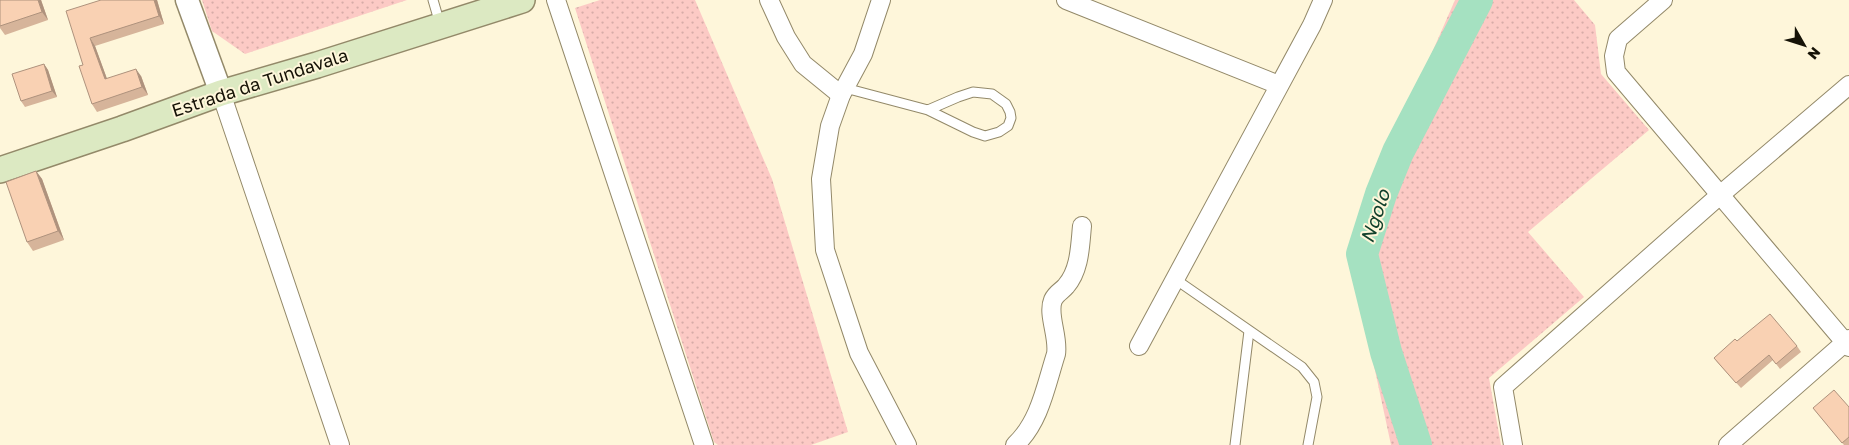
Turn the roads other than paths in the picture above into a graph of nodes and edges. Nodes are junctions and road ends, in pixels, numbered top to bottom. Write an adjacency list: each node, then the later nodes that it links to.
1 (433, 0): 10 (lane)
2 (522, 0): 10 (main road, Estrada da Tundavala)
3 (556, 0): 24 (street)
4 (769, 0): 13 (street)
5 (881, 0): 13 (street)
6 (1066, 0): 11 (street)
7 (1323, 0): 11 (street)
8 (1663, 0): 17 (street)
9 (189, 6): 14 (street)
10 (441, 26): 14 (main road, Estrada da Tundavala)
11 (1279, 85): 19 (street)
12 (1849, 85): 17 (street)
13 (843, 91): 15 (lane); 25 (street)
14 (221, 93): 16 (main road, Estrada da Tundavala); 23 (street)
15 (928, 110): 15 (lane)
16 (0, 170)
17 (1720, 194): 21 (street); 29 (street)
18 (1082, 226): 26 (street)
19 (1175, 279): 20 (lane); 22 (street)
20 (1249, 331): 27 (lane); 28 (lane)
21 (1848, 343): 30 (street)
22 (1139, 346)
23 (340, 445)
24 (704, 445)
25 (907, 445)
26 (1015, 445)
27 (1235, 445)
28 (1308, 445)
29 (1513, 445)
30 (1728, 445)

